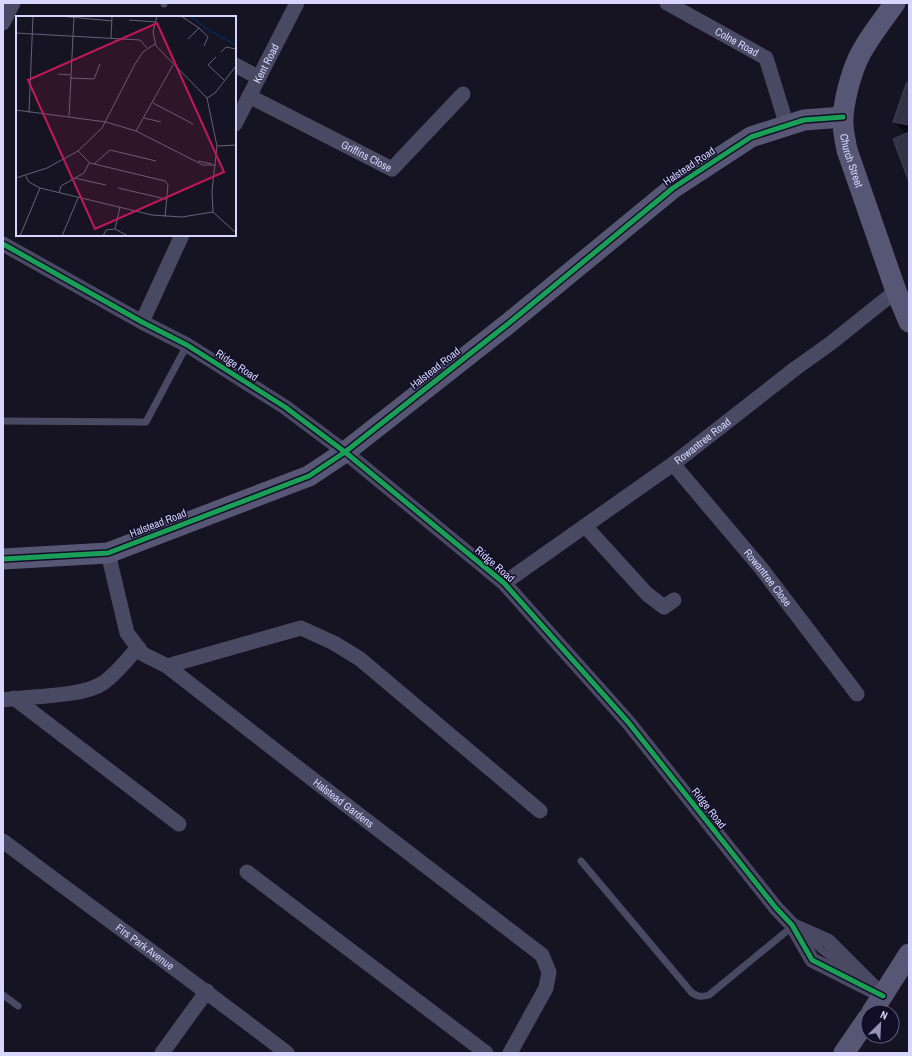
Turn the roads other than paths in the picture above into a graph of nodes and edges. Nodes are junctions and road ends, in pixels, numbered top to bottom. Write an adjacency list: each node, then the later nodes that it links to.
1 (13, 3): 5 (street)
2 (297, 3): 7 (street, Kent Road)
3 (667, 3): 12 (street, Colne Road)
4 (895, 3): 10 (street, Church Street)
5 (3, 23)
6 (236, 66): 7 (street)
7 (258, 77): 9 (street, Kent Road)
8 (463, 94): 9 (street, Griffins Close)
9 (249, 96): 11 (street, Kent Road)
10 (843, 117): 12 (street, Halstead Road); 15 (street, Church Street)
11 (236, 122)
12 (787, 126): 20 (street, Halstead Road)
13 (182, 236): 16 (street)
14 (3, 244): 16 (street, Ridge Road)
15 (896, 291): 17 (street, Church Street); 21 (street, Rowantree Road)
16 (142, 322): 18 (street, Ridge Road)
17 (909, 322)
18 (187, 345): 19 (lane); 20 (street, Ridge Road)
19 (3, 421)
20 (345, 452): 23 (street, Halstead Road); 25 (street, Ridge Road)
21 (673, 464): 22 (street, Rowantree Road); 29 (street, Rowantree Close)
22 (585, 526): 25 (street, Rowantree Road); 26 (street)
23 (108, 553): 24 (street, Halstead Road); 27 (street, Halstead Gardens)
24 (3, 559)
25 (504, 584): 36 (street, Ridge Road)
26 (674, 600)
27 (138, 647): 28 (street, Halstead Gardens); 30 (street)
28 (167, 666): 31 (street); 46 (street, Halstead Gardens)
29 (857, 694)
30 (8, 699): 32 (street)
31 (540, 811)
32 (179, 824)
33 (3, 841): 38 (street, Firs Park Avenue)
34 (581, 861): 36 (lane)
35 (247, 872): 45 (street)
36 (792, 925): 40 (street, Ridge Road); 40 (street, Ridge Road)
37 (909, 954): 40 (street)
38 (206, 991): 43 (street); 44 (street, Firs Park Avenue)
39 (3, 995): 41 (lane)
40 (878, 1004)
41 (18, 1006)
42 (860, 1030): 47 (street)
43 (162, 1053)
44 (287, 1053)
45 (486, 1053)
46 (510, 1053)
47 (844, 1053)

